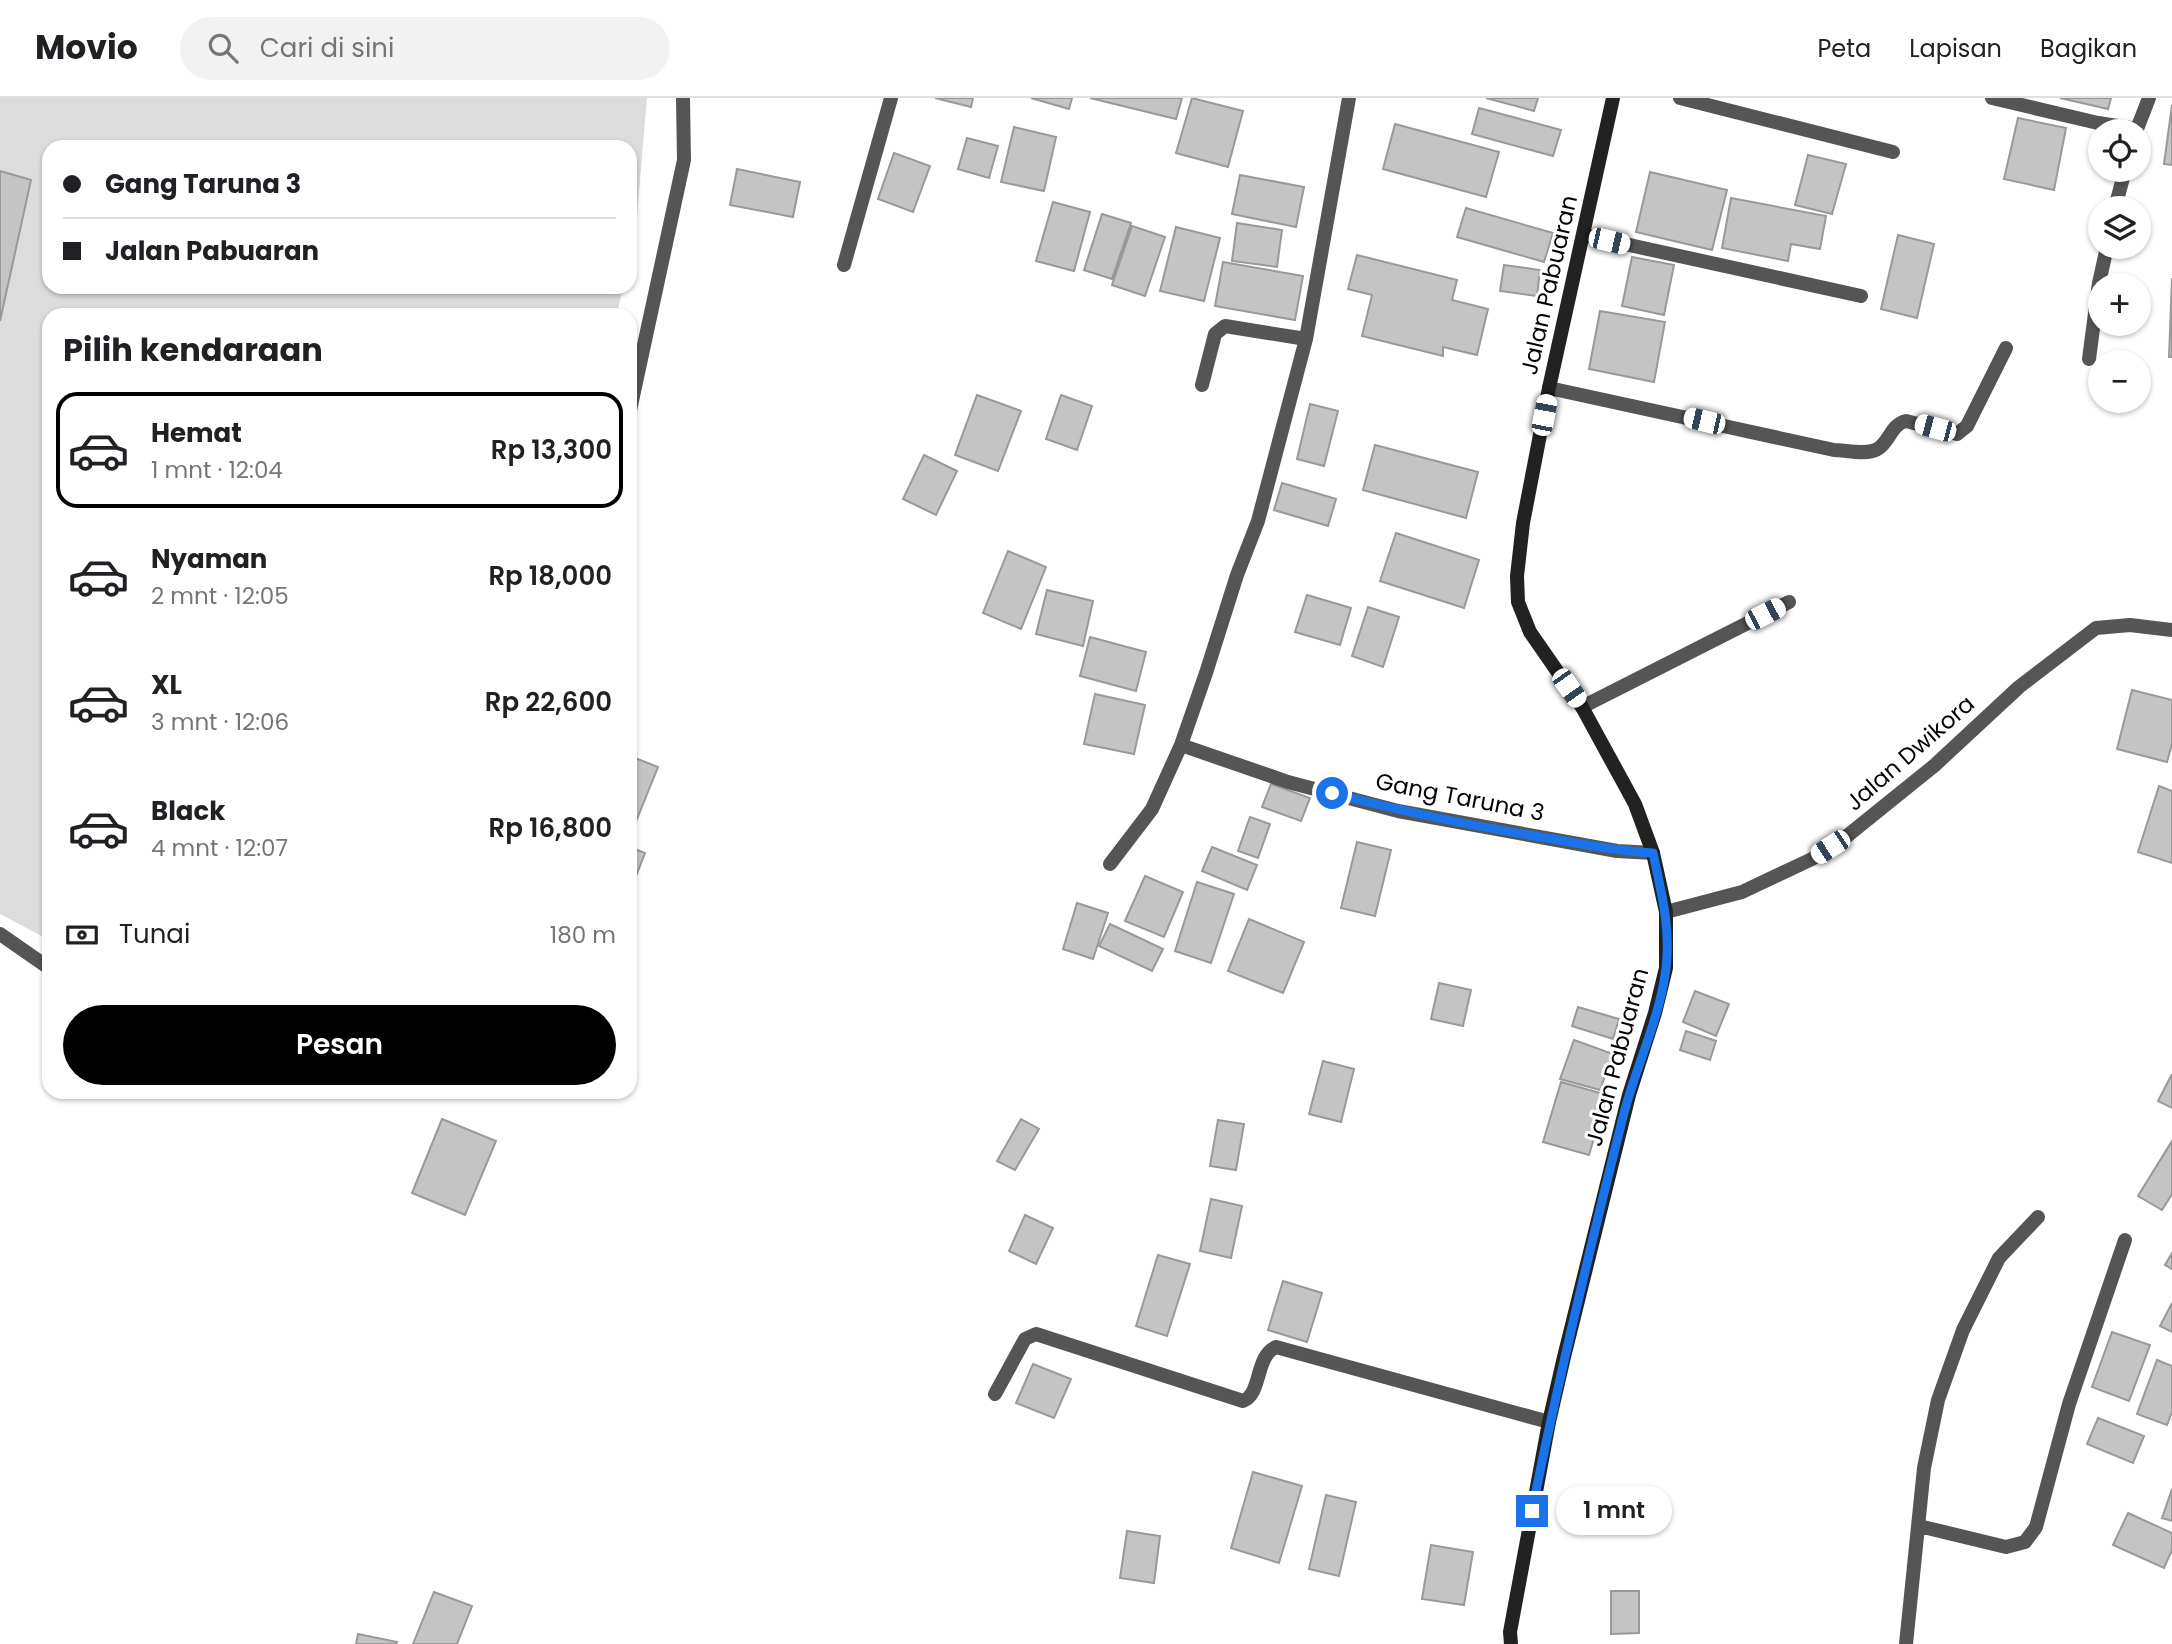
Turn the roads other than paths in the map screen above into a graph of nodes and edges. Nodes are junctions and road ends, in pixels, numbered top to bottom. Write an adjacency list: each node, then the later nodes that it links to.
1 (683, 98): 18 (street)
2 (891, 98): 13 (street)
3 (1349, 98): 15 (street)
4 (1613, 98): 11 (street, Jalan Pabuaran)
5 (1680, 98): 10 (street)
6 (1992, 98): 9 (street)
7 (2149, 98): 8 (street)
8 (2138, 119)
9 (2088, 121)
10 (1893, 152)
11 (1584, 235): 14 (street); 20 (street, Jalan Pabuaran)
12 (2104, 259): 17 (street)
13 (845, 265)
14 (1861, 296)
15 (1306, 339): 19 (street); 24 (street)
16 (2006, 348): 20 (street)
17 (2090, 350)
18 (637, 378)
19 (1202, 384)
20 (1549, 387): 23 (street, Jalan Pabuaran)
21 (1789, 602): 23 (street)
22 (2172, 630): 27 (street, Jalan Dwikora)
23 (1582, 707): 25 (street, Jalan Pabuaran)
24 (1181, 745): 25 (street, Gang Taruna 3); 26 (street)
25 (1653, 853): 27 (street, Jalan Pabuaran)
26 (1110, 864)
27 (1666, 912): 33 (street, Jalan Pabuaran)
28 (0, 934): 29 (street)
29 (42, 963)
30 (2038, 1217): 34 (street)
31 (2125, 1240): 34 (street)
32 (995, 1394): 33 (street)
33 (1549, 1422): 35 (street, Jalan Pabuaran)
34 (1919, 1526): 36 (street)
35 (1511, 1644)
36 (1906, 1644)

